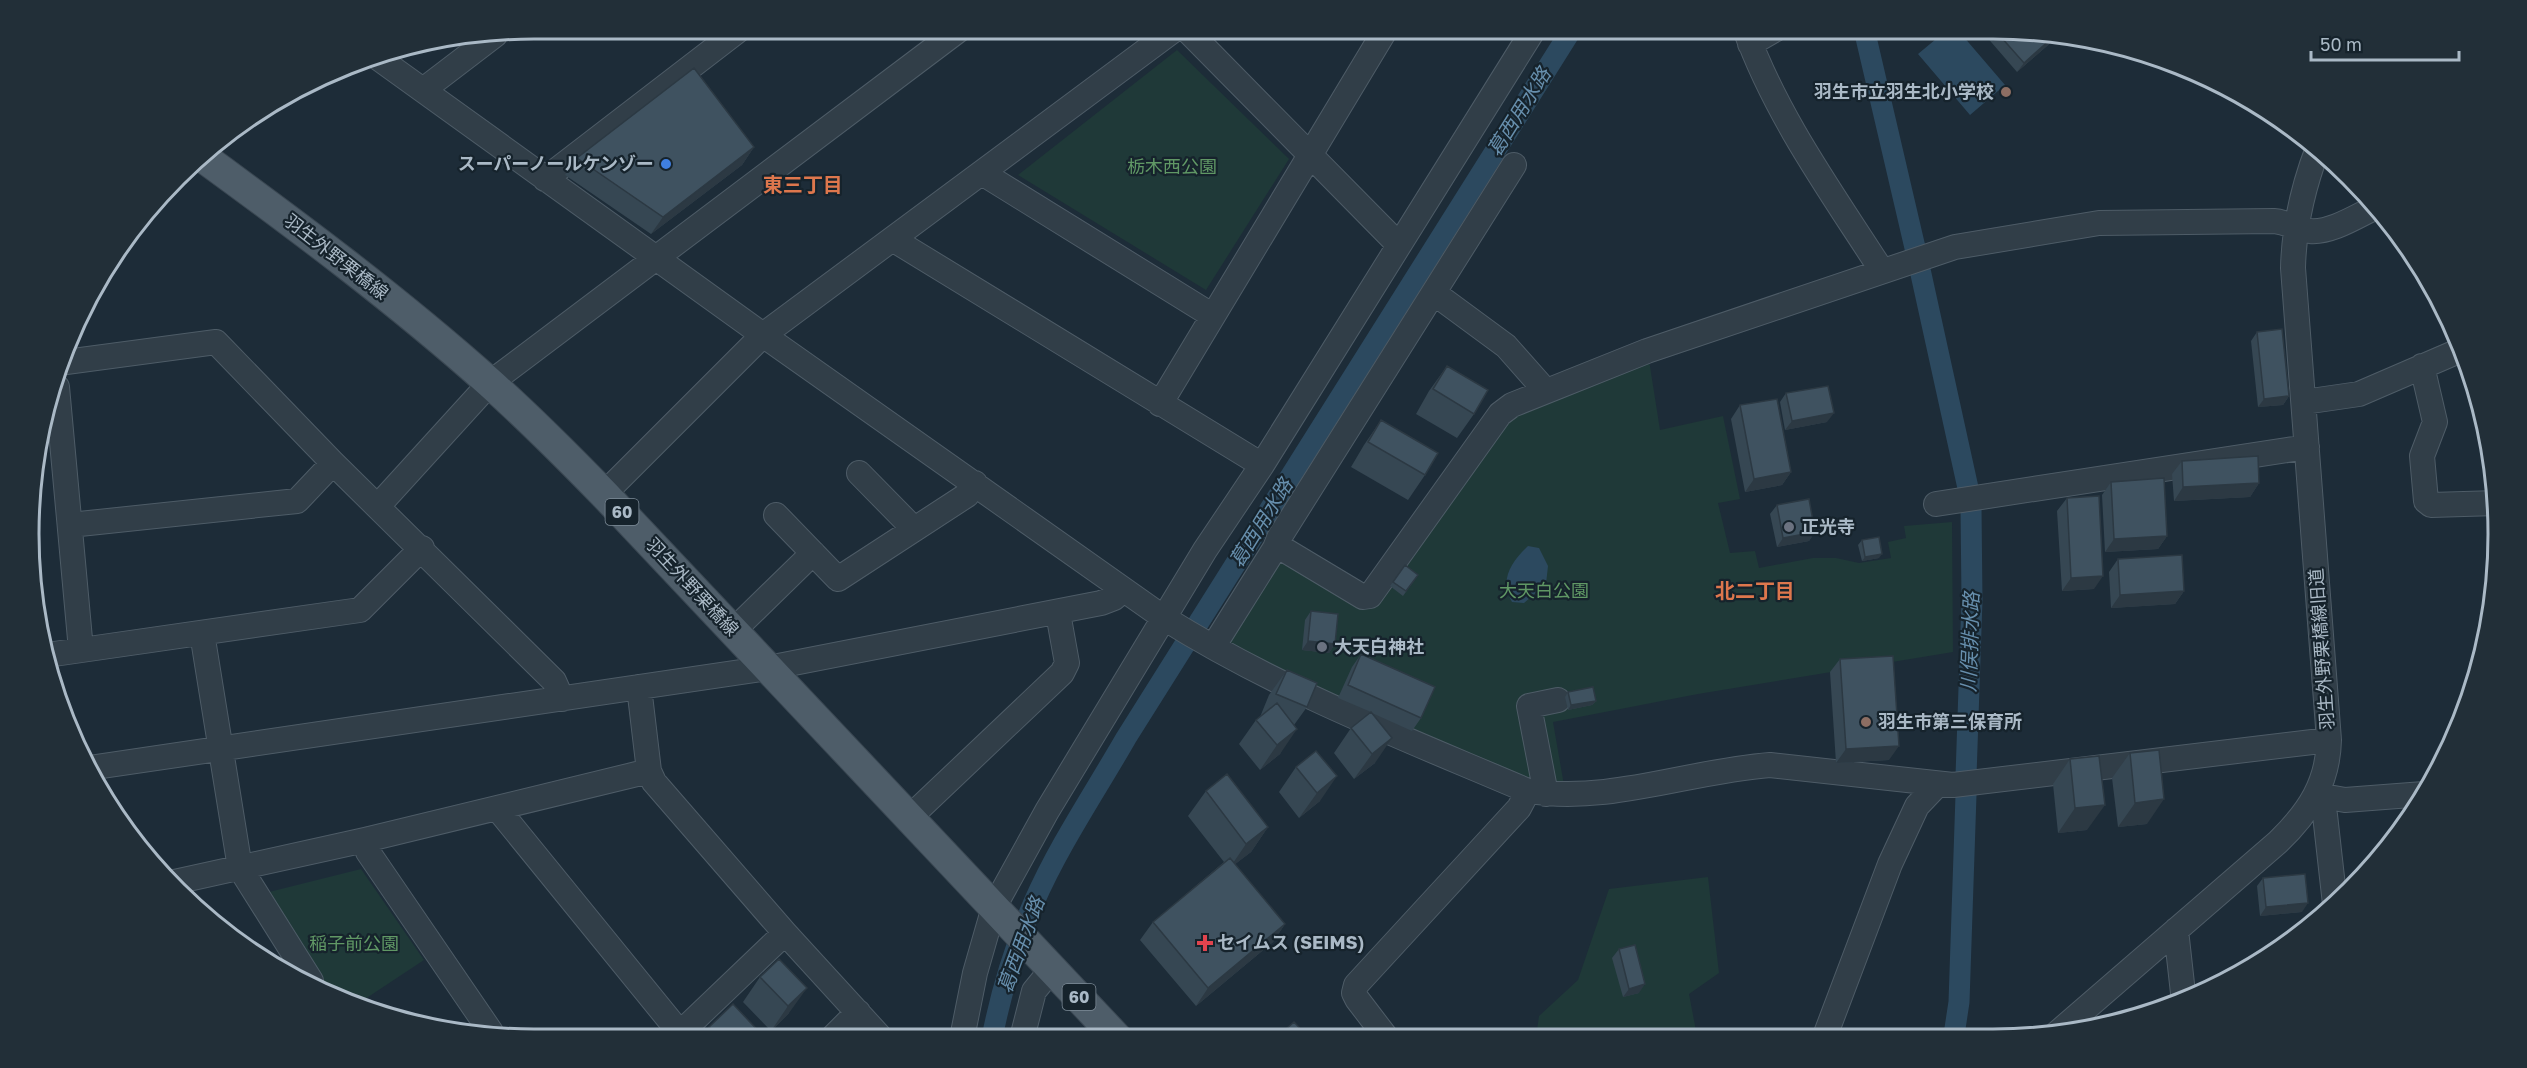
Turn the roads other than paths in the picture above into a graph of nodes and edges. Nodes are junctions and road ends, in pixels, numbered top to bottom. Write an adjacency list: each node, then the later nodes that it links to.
1 (726, 39): 16 (street)
2 (945, 39): 21 (street)
3 (1160, 39): 15 (street)
4 (1197, 39): 11 (street)
5 (1379, 39): 11 (street)
6 (1527, 39): 20 (street)
7 (1748, 39): 22 (street)
8 (487, 41): 10 (street)
9 (384, 62): 10 (street)
10 (423, 90): 16 (street)
11 (1310, 156): 20 (street); 24 (street)
12 (2315, 158): 18 (street, 羽生外野栗橋線旧道)
13 (209, 161): 29 (main road, 羽生外野栗橋線 / 60)
14 (1514, 165): 23 (street)
15 (982, 173): 19 (street); 24 (street)
16 (545, 179): 21 (street)
17 (2367, 211): 18 (street)
18 (2295, 227): 22 (street); 32 (street, 羽生外野栗橋線旧道)
19 (894, 240): 25 (street); 33 (street)
20 (1398, 244): 36 (street)
21 (654, 258): 25 (street); 29 (street)
22 (1882, 271): 30 (street)
23 (1434, 293): 30 (street); 47 (street)
24 (1213, 316): 33 (street)
25 (763, 335): 38 (street); 39 (street)
26 (2453, 353): 28 (street)
27 (70, 361): 35 (street)
28 (2422, 366): 32 (street); 40 (street)
29 (490, 383): 39 (main road, 羽生外野栗橋線 / 60); 42 (street)
30 (1545, 390): 47 (street)
31 (58, 399): 44 (street)
32 (2304, 402): 34 (street, 羽生外野栗橋線旧道)
33 (1160, 404): 36 (street)
34 (2307, 447): 41 (street); 61 (street, 羽生外野栗橋線旧道)
35 (333, 463): 42 (street); 44 (street)
36 (1262, 465): 51 (street)
37 (859, 473): 45 (street)
38 (975, 483): 45 (street); 49 (street)
39 (604, 494): 52 (main road, 羽生外野栗橋線 / 60)
40 (2487, 503)
41 (1936, 504)
42 (378, 506): 46 (street)
43 (776, 515): 48 (street)
44 (70, 525): 55 (street)
45 (914, 529): 48 (street)
46 (422, 548): 53 (street); 59 (street)
47 (1275, 548): 54 (street)
48 (813, 553): 52 (street)
49 (1123, 590): 50 (street); 51 (street)
50 (1058, 613): 57 (street); 70 (street)
51 (1169, 620): 54 (street); 75 (street)
52 (733, 632): 57 (main road, 羽生外野栗橋線 / 60)
53 (202, 633): 55 (street); 62 (street)
54 (1210, 645): 66 (street)
55 (81, 650): 56 (street)
56 (54, 654)
57 (768, 668): 58 (street); 70 (main road, 羽生外野栗橋線 / 60)
58 (639, 687): 59 (street); 64 (street)
59 (562, 699): 62 (street)
60 (1558, 700): 66 (street)
61 (2330, 740): 65 (street); 67 (street, 羽生外野栗橋線旧道)
62 (221, 748): 63 (street); 72 (street)
63 (97, 767)
64 (649, 771): 69 (street); 77 (street)
65 (1954, 784): 66 (street); 92 (street)
66 (1537, 792): 91 (street)
67 (2317, 795): 68 (street); 74 (street); 76 (street, 羽生外野栗橋線旧道)
68 (2414, 795)
69 (497, 808): 71 (street); 84 (street)
70 (909, 818): 75 (main road, 羽生外野栗橋線 / 60)
71 (365, 840): 72 (street); 83 (street)
72 (240, 868): 73 (street); 79 (street)
73 (181, 881)
74 (2334, 893)
75 (997, 911): 78 (main road, 羽生外野栗橋線 / 60); 88 (street)
76 (2176, 930): 80 (street); 82 (street, 羽生外野栗橋線旧道)
77 (785, 933): 81 (street); 85 (street)
78 (1047, 963): 89 (street); 90 (main road, 羽生外野栗橋線 / 60)
79 (306, 973)
80 (2183, 991)
81 (858, 1012): 86 (street); 87 (street)
82 (2069, 1023)
83 (487, 1027)
84 (671, 1029)
85 (684, 1029)
86 (841, 1029)
87 (874, 1029)
88 (964, 1029)
89 (1026, 1029)
90 (1109, 1029)
91 (1380, 1029)
92 (1829, 1029)

